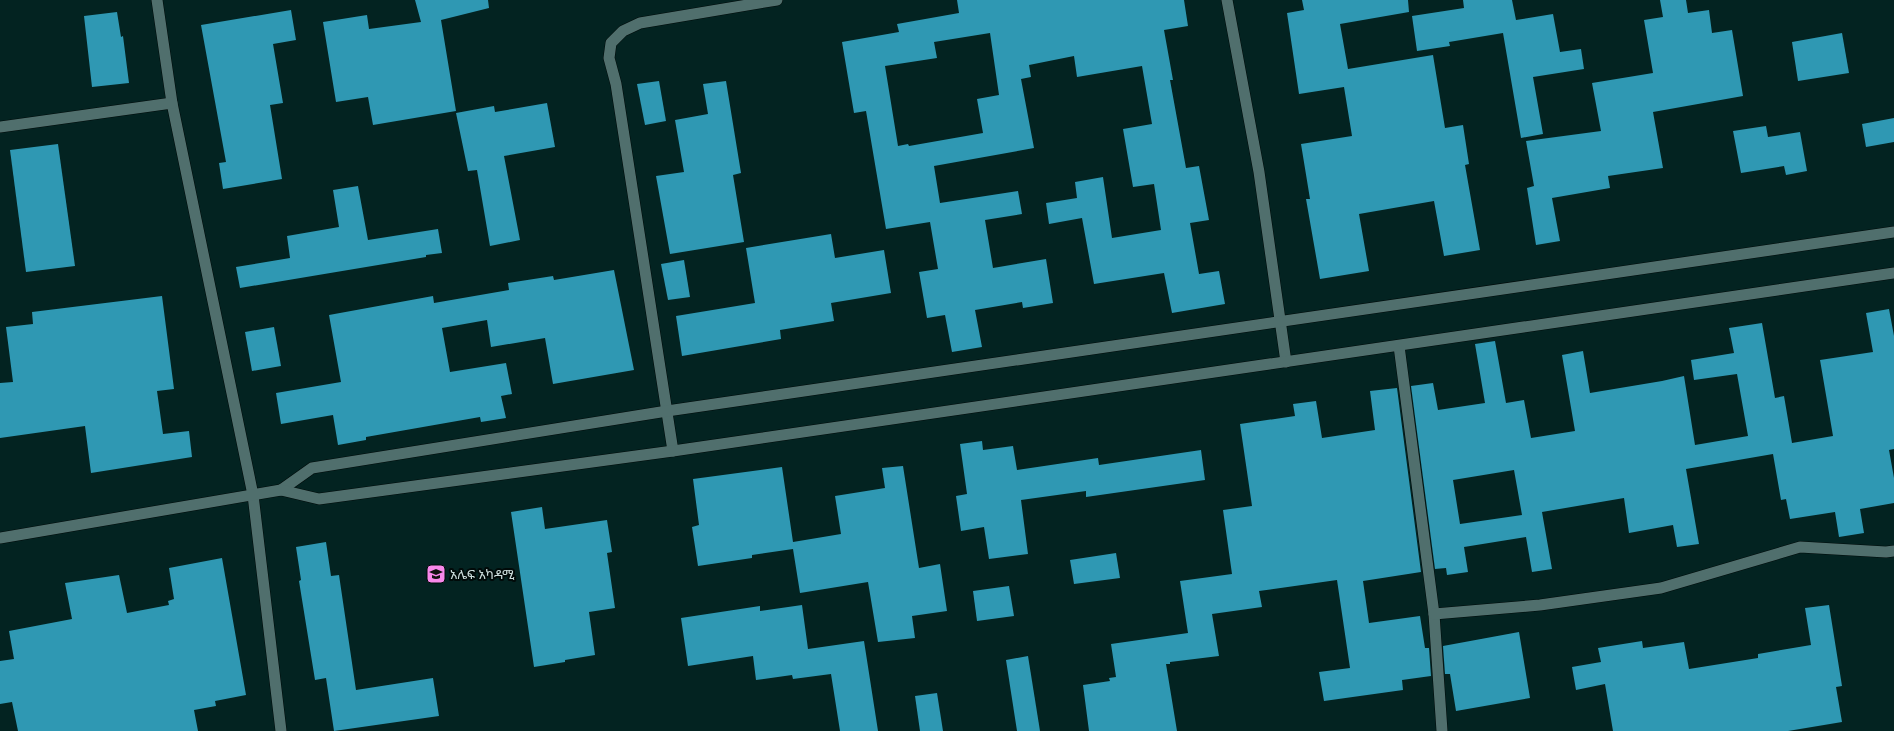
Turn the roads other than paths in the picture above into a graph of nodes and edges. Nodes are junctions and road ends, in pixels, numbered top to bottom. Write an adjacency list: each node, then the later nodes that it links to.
1 (157, 0): 4 (street)
2 (778, 0): 11 (street)
3 (1227, 0): 8 (street)
4 (172, 103): 5 (street); 14 (street)
5 (0, 127)
6 (1894, 232): 8 (street)
7 (1894, 273): 9 (street)
8 (1280, 323): 10 (street); 11 (street)
9 (1398, 346): 10 (street); 17 (street)
10 (1286, 362): 12 (street)
11 (667, 411): 12 (street); 13 (street)
12 (673, 451): 13 (street)
13 (281, 490): 14 (street)
14 (254, 495): 15 (street); 18 (street)
15 (0, 538)
16 (1894, 551): 17 (street)
17 (1434, 614): 19 (street)
18 (281, 731)
19 (1442, 731)

